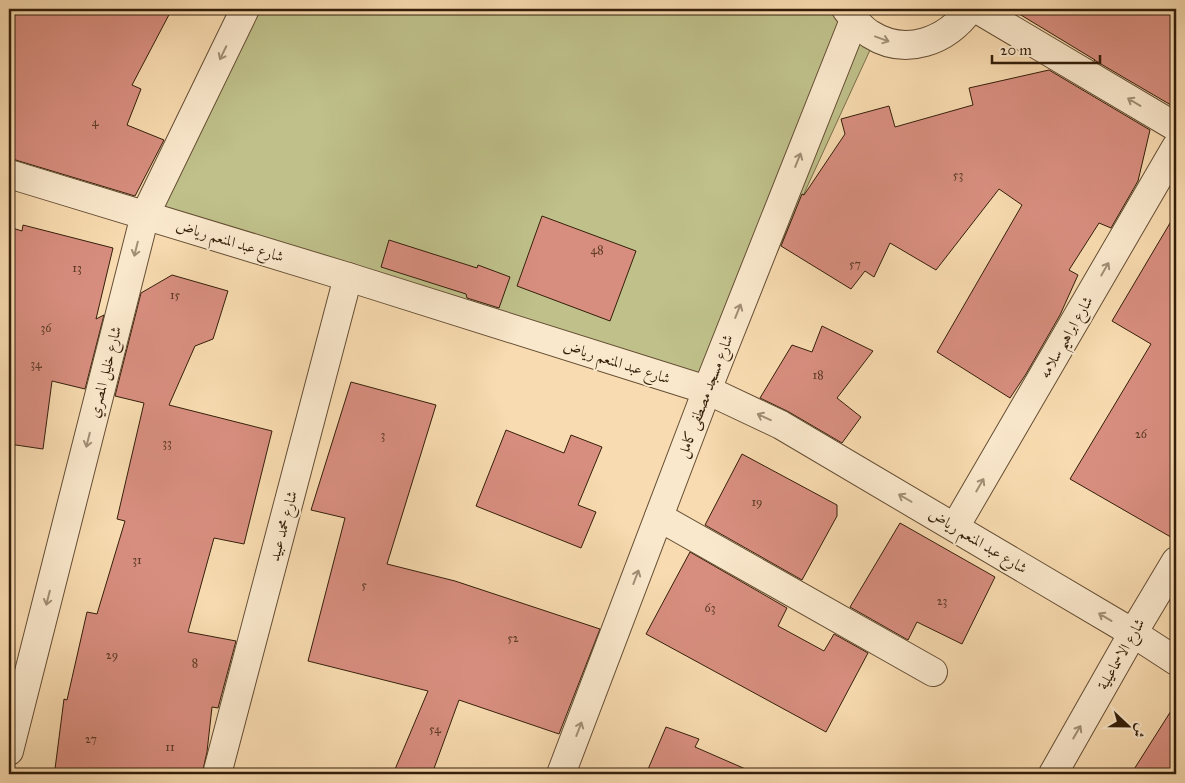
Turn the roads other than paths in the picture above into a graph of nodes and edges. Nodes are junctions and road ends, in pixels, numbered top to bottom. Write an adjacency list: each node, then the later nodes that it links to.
1 (244, 9): 8 (street, شارع خليل المصري, one-way to 8)
2 (970, 9): 4 (street, one-way to 2)
3 (977, 9): 5 (street, one-way to 3)
4 (850, 14): 10 (street, شارع مسجد مصطفى كامل, one-way to 4)
5 (1176, 127)
6 (1176, 147): 12 (street, شارع ابراهيم سلامه, one-way to 6)
7 (9, 174): 8 (street, شارع عبد المنعم رياض)
8 (145, 215): 9 (street, شارع عبد المنعم رياض); 17 (street, شارع خليل المصري, one-way to 17)
9 (348, 277): 10 (street, شارع عبد المنعم رياض); 18 (street, شارع محمد عبيد)
10 (706, 390): 11 (street, شارع مسجد مصطفى كامل); 12 (street, شارع عبد المنعم رياض, one-way to 10)
11 (659, 517): 16 (street); 19 (street, شارع مسجد مصطفى كامل, one-way to 11)
12 (955, 527): 14 (street, شارع عبد المنعم رياض, one-way to 12)
13 (1176, 560): 14 (street, شارع الاسماعيلية)
14 (1133, 633): 15 (street, شارع عبد المنعم رياض); 20 (street, شارع الاسماعيلية, one-way to 14)
15 (1176, 661)
16 (933, 672)
17 (9, 751)
18 (217, 774)
19 (561, 774)
20 (1053, 774)

